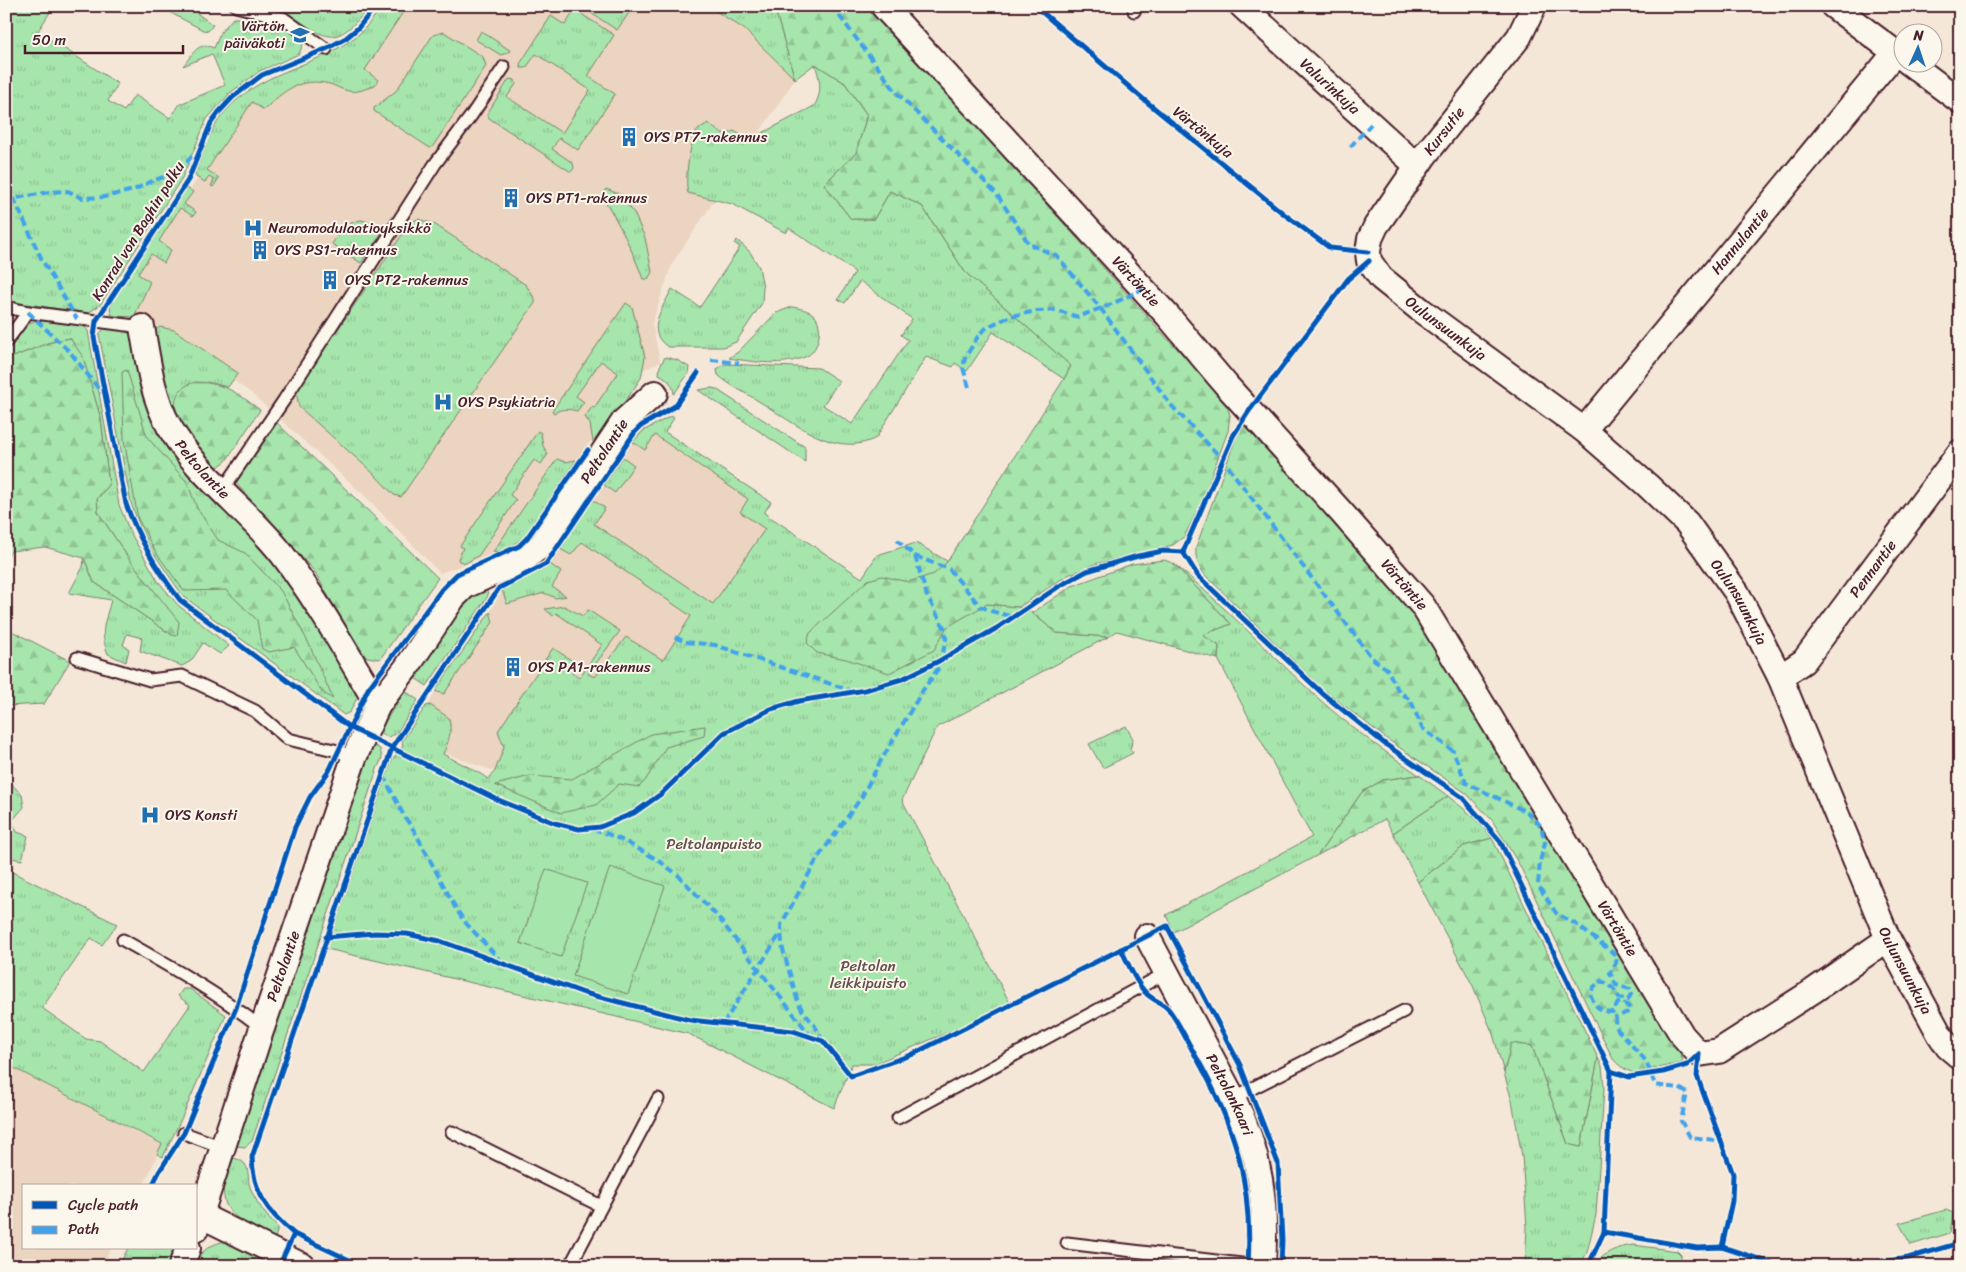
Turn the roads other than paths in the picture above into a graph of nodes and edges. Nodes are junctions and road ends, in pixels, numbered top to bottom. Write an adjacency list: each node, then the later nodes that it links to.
1 (236, 6): 6 (lane)
2 (883, 6): 27 (street, Värtöntie)
3 (1242, 6): 12 (street, Valurinkuja)
4 (1534, 6): 12 (street, Kursutie)
5 (1833, 6): 7 (street)
6 (326, 49)
7 (1894, 52)
8 (504, 67): 21 (lane)
9 (1894, 67): 19 (street, Hannulantie)
10 (1921, 72): 11 (street)
11 (1960, 101)
12 (1417, 166): 13 (street, Kursutie)
13 (1369, 261): 19 (street, Oulunsuunkuja)
14 (6, 307): 15 (lane, Peltolantie)
15 (28, 312): 16 (lane, Peltolantie); 17 (lane)
16 (142, 327): 21 (street, Peltolantie)
17 (6, 342)
18 (655, 393): 24 (street, Peltolantie)
19 (1584, 430): 23 (street, Oulunsuunkuja)
20 (1960, 452): 23 (street, Pennantie)
21 (222, 491): 24 (street, Peltolantie)
22 (76, 658): 25 (lane)
23 (1780, 677): 27 (street, Oulunsuunkuja)
24 (378, 705): 25 (street, Peltolantie)
25 (354, 758): 31 (street, Peltolantie)
26 (1147, 936): 29 (street, Peltolankaari)
27 (1888, 939): 32 (street, Oulunsuunkuja)
28 (123, 940): 31 (lane)
29 (1168, 972): 33 (street, Peltolankaari); 35 (lane)
30 (1404, 1010): 33 (lane)
31 (262, 1028): 38 (street, Peltolantie)
32 (1960, 1057)
33 (1233, 1098): 45 (street, Peltolankaari)
34 (658, 1099): 39 (lane)
35 (898, 1118)
36 (452, 1132): 39 (lane)
37 (184, 1133): 38 (lane)
38 (222, 1147): 40 (street, Peltolantie)
39 (601, 1206): 43 (lane)
40 (199, 1223): 42 (street)
41 (1067, 1243): 44 (lane)
42 (303, 1266)
43 (570, 1266)
44 (1258, 1266)
45 (1263, 1266)

